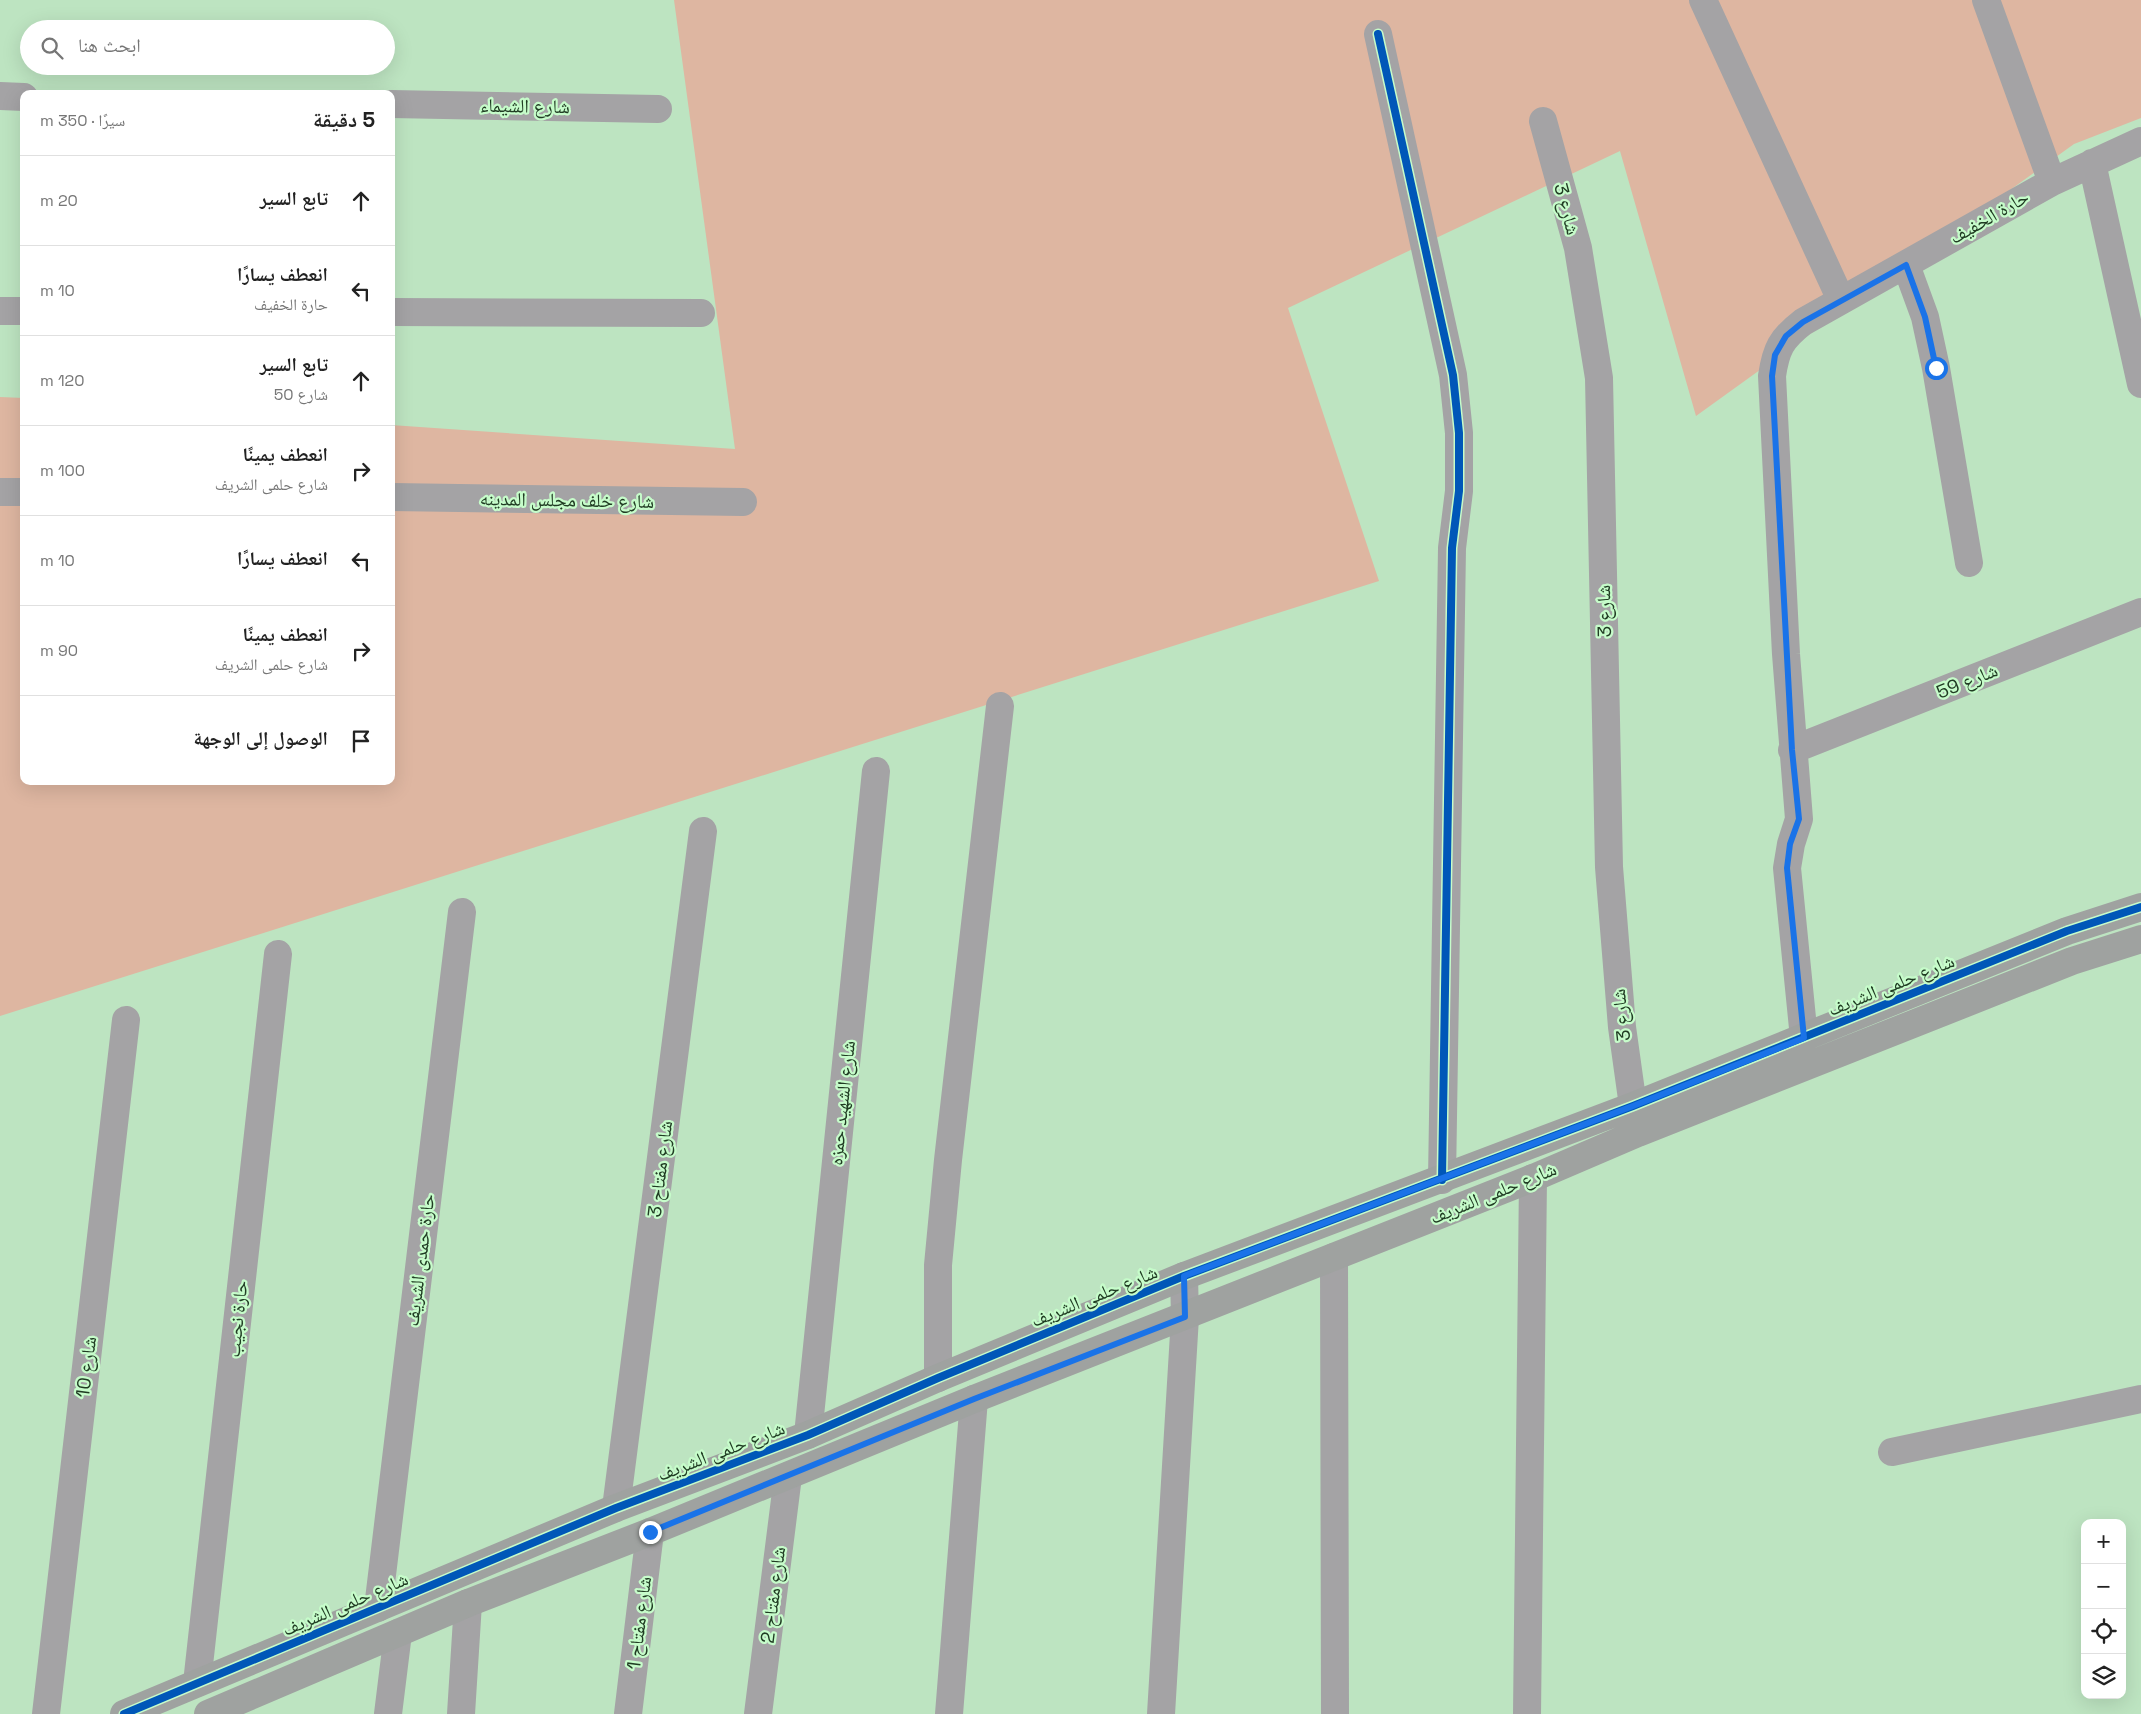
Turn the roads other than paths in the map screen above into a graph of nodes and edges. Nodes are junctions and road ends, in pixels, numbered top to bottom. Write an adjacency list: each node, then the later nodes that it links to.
1 (1703, 0): 13 (street)
2 (1986, 0): 11 (street)
3 (1378, 34): 37 (street)
4 (0, 96): 5 (street)
5 (20, 96)
6 (395, 104): 7 (street, شارع الشيماء)
7 (658, 109)
8 (1543, 120): 35 (street, شارع 3)
9 (2141, 141): 10 (street, حارة الخفيف)
10 (2092, 163): 11 (street, حارة الخفيف); 18 (street)
11 (2052, 182): 12 (street, حارة الخفيف)
12 (1906, 265): 13 (street, حارة الخفيف); 23 (street)
13 (1841, 300): 26 (street, حارة الخفيف)
14 (0, 311): 15 (street)
15 (20, 311)
16 (395, 312): 17 (street)
17 (701, 313)
18 (2141, 384)
19 (0, 492): 20 (street)
20 (20, 492)
21 (395, 498): 22 (street, شارع خلف مجلس المدينه)
22 (743, 502)
23 (1969, 563)
24 (2141, 612): 26 (street, شارع 59)
25 (1000, 706): 41 (street)
26 (1792, 750): 34 (street, حارة الخفيف)
27 (876, 771): 44 (street, شارع الشهيد حمزه)
28 (703, 831): 47 (street, شارع مفتاح 3)
29 (2141, 907): 34 (street, شارع حلمى الشريف)
30 (462, 912): 50 (street, حارة حمدى الشريف)
31 (2141, 939): 36 (street, شارع حلمى الشريف)
32 (278, 954): 52 (street, حارة نجيب)
33 (126, 1020): 53 (street, شارع 10)
34 (1804, 1038): 35 (street, شارع حلمى الشريف)
35 (1633, 1106): 37 (street, شارع حلمى الشريف)
36 (1534, 1178): 38 (street, شارع حلمى الشريف); 63 (street)
37 (1442, 1180): 39 (street, شارع حلمى الشريف)
38 (1334, 1257): 40 (street, شارع حلمى الشريف); 62 (street)
39 (1184, 1276): 40 (street); 41 (street, شارع حلمى الشريف)
40 (1185, 1317): 42 (street, شارع حلمى الشريف); 61 (street)
41 (938, 1378): 44 (street, شارع حلمى الشريف)
42 (974, 1399): 46 (street, شارع حلمى الشريف); 60 (street)
43 (2141, 1399): 45 (street)
44 (808, 1436): 47 (street, شارع حلمى الشريف)
45 (1892, 1452)
46 (788, 1476): 48 (street, شارع حلمى الشريف); 59 (street, شارع مفتاح 2)
47 (616, 1508): 50 (street, شارع حلمى الشريف)
48 (650, 1532): 49 (street, شارع حلمى الشريف); 58 (street, شارع مفتاح 1)
49 (468, 1602): 51 (street, شارع حلمى الشريف); 57 (street)
50 (378, 1608): 52 (street, شارع حلمى الشريف)
51 (398, 1633): 55 (street, شارع حلمى الشريف); 56 (street)
52 (197, 1683): 54 (street, شارع حلمى الشريف)
53 (46, 1714)
54 (124, 1714)
55 (208, 1714)
56 (388, 1714)
57 (461, 1714)
58 (628, 1714)
59 (758, 1714)
60 (949, 1714)
61 (1161, 1714)
62 (1335, 1714)
63 (1527, 1714)

